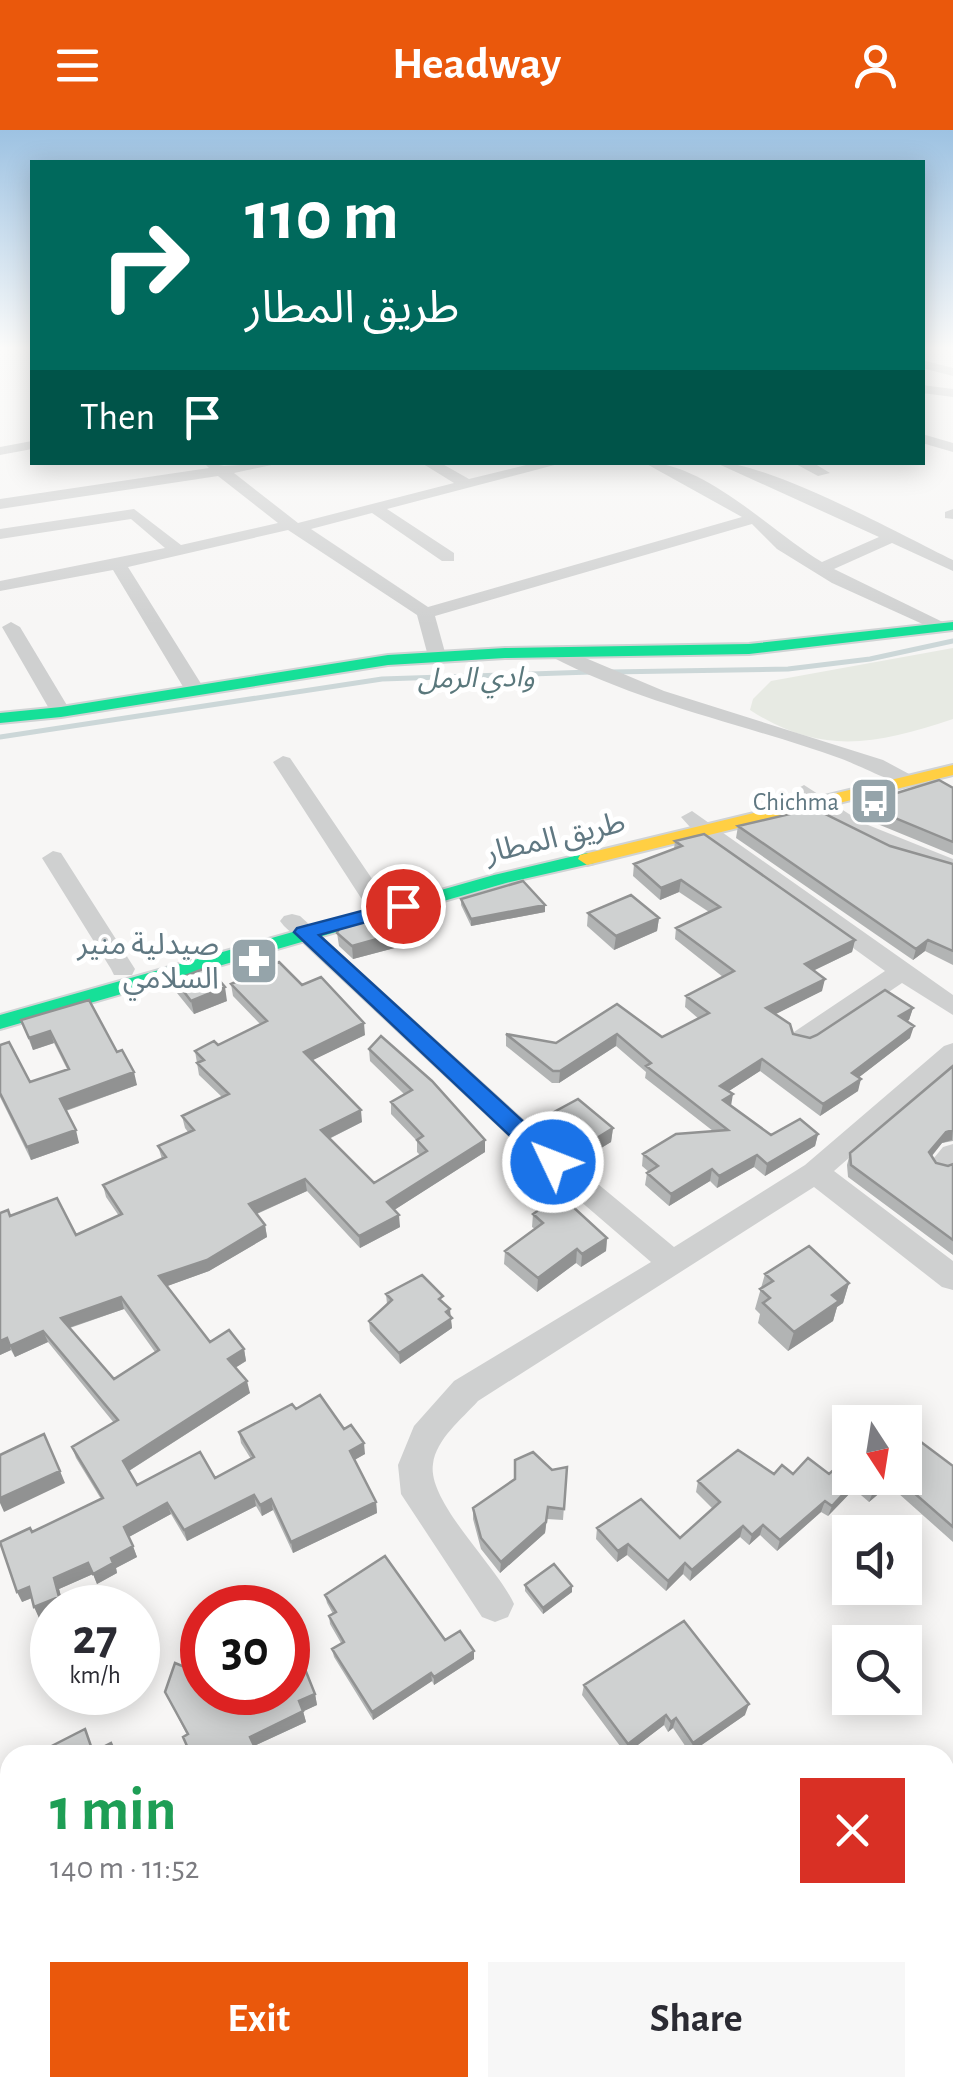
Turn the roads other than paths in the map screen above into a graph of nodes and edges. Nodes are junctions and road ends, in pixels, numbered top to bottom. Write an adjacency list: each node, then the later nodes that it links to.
1 (30, 445): 2 (street)
2 (0, 451)
3 (241, 465): 9 (street)
4 (432, 465): 11 (street)
5 (546, 465): 11 (street)
6 (656, 465): 14 (street)
7 (728, 465): 17 (street)
8 (806, 465): 10 (street)
9 (215, 467): 12 (street); 15 (street)
10 (823, 473)
11 (467, 484): 13 (street)
12 (0, 504)
13 (374, 508): 15 (street); 19 (street)
14 (755, 518): 22 (street); 24 (street)
15 (294, 526): 18 (street); 24 (street)
16 (0, 534): 18 (street)
17 (892, 537): 21 (street); 22 (street)
18 (178, 551): 20 (street)
19 (448, 556)
20 (118, 564): 23 (street); 29 (street)
21 (953, 566)
22 (821, 569): 26 (street)
23 (0, 586)
24 (425, 613): 28 (street)
25 (11, 627): 30 (street)
26 (950, 628): 27 (main road)
27 (557, 652): 28 (main road); 34 (street)
28 (437, 656): 29 (main road)
29 (195, 690): 30 (main road)
30 (61, 712): 31 (main road)
31 (0, 718)
32 (953, 753): 34 (main road, طريق المطار)
33 (283, 762): 40 (street)
34 (924, 775): 35 (street); 36 (main road, طريق المطار)
35 (953, 790)
36 (811, 798): 37 (main road, طريق المطار); 39 (street)
37 (699, 824): 40 (main road, طريق المطار); 41 (main road, طريق المطار); 43 (street)
38 (53, 858): 42 (street)
39 (953, 868)
40 (372, 898): 41 (main road, طريق المطار)
41 (298, 927): 42 (main road, طريق المطار); 46 (main road, طريق المطار); 50 (street)
42 (122, 969): 44 (main road, طريق المطار)
43 (902, 971): 45 (street); 47 (street)
44 (0, 1003)
45 (953, 1007)
46 (0, 1022)
47 (804, 1038)
48 (953, 1052): 49 (street)
49 (814, 1172): 50 (street); 51 (street)
50 (673, 1263): 52 (street)
51 (953, 1278)
52 (495, 1604)

